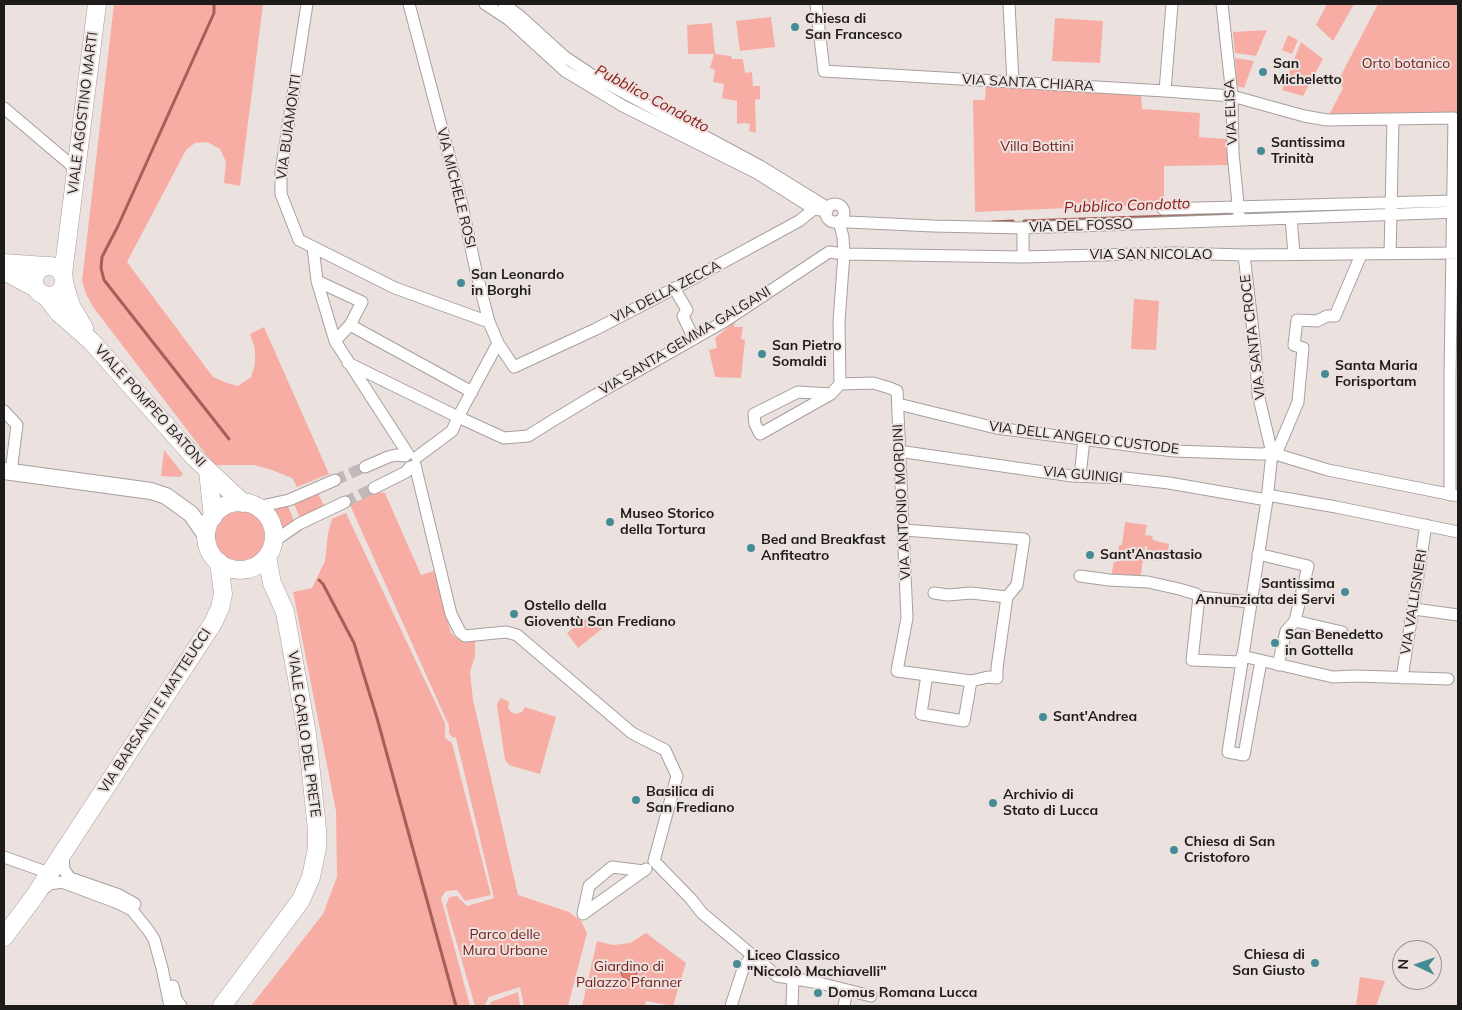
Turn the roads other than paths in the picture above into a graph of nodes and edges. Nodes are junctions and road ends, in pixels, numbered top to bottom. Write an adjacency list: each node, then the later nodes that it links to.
1 (97, 4): 17 (main road, VIALE AGOSTINO MARTI)
2 (307, 4): 29 (street, VIA BUIAMONTI)
3 (409, 4): 45 (street, VIA MICHELE ROSI)
4 (485, 4): 14 (street)
5 (504, 4): 10 (street)
6 (816, 4): 11 (street, VIA SANTA CHIARA)
7 (1009, 4): 11 (street)
8 (1172, 4): 12 (street)
9 (1222, 4): 13 (street, VIA ELISA)
10 (516, 8): 14 (street)
11 (1013, 82): 12 (street, VIA SANTA CHIARA)
12 (1165, 91): 13 (street, VIA SANTA CHIARA)
13 (1232, 96): 16 (street, VIA SANTA CHIARA); 18 (street, VIA ELISA)
14 (625, 101): 20 (street); 21 (street)
15 (4, 108): 17 (street)
16 (1393, 119): 19 (street, VIA SANTA CHIARA); 23 (street)
17 (76, 169): 27 (main road, VIALE AGOSTINO MARTI)
18 (1238, 206): 22 (street, VIA DEL FOSSO); 23 (street, VIA DEL FOSSO); 25 (street, VIA ELISA)
19 (1454, 208): 23 (street, VIA DEL FOSSO); 30 (street)
20 (814, 209): 21 (street); 42 (street, VIA DELLA ZECCA)
21 (827, 209): 26 (street)
22 (1163, 209)
23 (1391, 209): 24 (street, VIA DEL FOSSO); 33 (street)
24 (1291, 218): 25 (street, VIA DEL FOSSO); 32 (street)
25 (1240, 220): 28 (street, VIA DEL FOSSO)
26 (840, 221): 28 (street, VIA DEL FOSSO); 31 (street)
27 (70, 223): 38 (main road, VIALE AGOSTINO MARTI); 40 (main road, VIALE AGOSTINO MARTI)
28 (1023, 228): 36 (street)
29 (313, 247): 41 (street); 45 (street, VIA BUIAMONTI)
30 (1455, 253): 33 (street, VIA SAN NICOLAO); 44 (street)
31 (844, 254): 36 (street, VIA SAN NICOLAO); 47 (street, VIA SANTA GEMMA GALGANI); 54 (street)
32 (1294, 254): 34 (street, VIA SAN NICOLAO); 35 (street, VIA SAN NICOLAO)
33 (1390, 254): 35 (street, VIA SAN NICOLAO)
34 (1244, 255): 36 (street, VIA SAN NICOLAO); 63 (street, VIA SANTA CROCE)
35 (1361, 255): 63 (street)
36 (1023, 257)
37 (4, 263): 38 (main road)
38 (46, 266): 40 (main road); 43 (main road)
39 (4, 271): 43 (main road)
40 (63, 278): 43 (main road); 48 (main road, VIALE POMPEO BATONI)
41 (317, 280): 46 (street); 49 (street)
42 (674, 288): 47 (street); 52 (street, VIA DELLA ZECCA)
43 (41, 291): 48 (main road, VIALE POMPEO BATONI)
44 (1455, 312): 53 (street)
45 (489, 322): 50 (street, VIA MICHELE ROSI)
46 (350, 325): 49 (street); 55 (street)
47 (694, 339): 59 (street, VIA SANTA GEMMA GALGANI)
48 (91, 341): 66 (main road, VIALE POMPEO BATONI)
49 (335, 341): 51 (street)
50 (498, 343): 52 (street, VIA MICHELE ROSI); 55 (street)
51 (345, 359): 59 (street, VIA SANTA GEMMA GALGANI); 64 (street)
52 (514, 367)
53 (1454, 375): 60 (street)
54 (840, 384): 56 (street); 57 (street, VIA ANTONIO MORDINI)
55 (472, 392): 59 (street)
56 (831, 394): 56 (street)
57 (898, 404): 61 (street, VIA DELL ANGELO CUSTODE); 62 (street, VIA ANTONIO MORDINI)
58 (4, 411): 67 (street)
59 (458, 417): 64 (street)
60 (1454, 436): 71 (street)
61 (1084, 439): 63 (street, VIA DELL ANGELO CUSTODE); 68 (street)
62 (898, 451): 68 (street, VIA GUINIGI); 77 (street, VIA ANTONIO MORDINI)
63 (1274, 453): 71 (street, VIA DELL ANGELO CUSTODE); 72 (street, VIA SANTA CROCE)
64 (411, 460): 65 (street); 70 (street); 102 (street)
65 (365, 467)
66 (208, 470): 74 (main road, VIALE POMPEO BATONI); 75 (main road, VIALE POMPEO BATONI)
67 (7, 472): 79 (street)
68 (1080, 476): 72 (street, VIA GUINIGI)
69 (335, 480): 74 (street)
70 (374, 488)
71 (1454, 496)
72 (1267, 498): 76 (street, VIA GUINIGI); 81 (street, VIA SANTA CROCE)
73 (345, 502): 80 (street)
74 (250, 505): 75 (main road); 80 (main road)
75 (213, 517): 79 (main road)
76 (1426, 525): 78 (street, VIA GUINIGI); 89 (street, VIA VALLISNERI)
77 (904, 530): 86 (street); 96 (street, VIA ANTONIO MORDINI)
78 (1458, 532)
79 (207, 537): 83 (main road)
80 (274, 541): 82 (main road)
81 (1258, 554): 88 (street, VIA SANTA CROCE); 91 (street)
82 (267, 558): 83 (main road); 113 (main road, VIALE CARLO DEL PRETE)
83 (219, 562): 100 (main road, VIA BARSANTI E MATTEUCCI)
84 (1080, 576): 87 (street)
85 (934, 594): 86 (street)
86 (1007, 597): 99 (street)
87 (1199, 597): 88 (street); 93 (street)
88 (1250, 602): 93 (street, VIA SANTA CROCE)
89 (1414, 609): 90 (street); 97 (street, VIA VALLISNERI)
90 (1458, 615)
91 (1295, 621): 92 (street); 95 (street)
92 (1342, 632)
93 (1241, 659): 94 (street); 94 (street, VIA SANTA CROCE)
94 (1261, 661): 95 (street)
95 (1278, 665): 97 (street)
96 (927, 675): 99 (street); 99 (street)
97 (1402, 678): 98 (street)
98 (1448, 679)
99 (971, 681)
100 (63, 852): 104 (main road, VIA BARSANTI E MATTEUCCI); 112 (street)
101 (4, 857): 104 (street)
102 (654, 861): 103 (street); 107 (street)
103 (644, 871): 103 (street)
104 (49, 873): 105 (main road, VIA BARSANTI E MATTEUCCI)
105 (34, 897): 106 (main road, VIA BARSANTI E MATTEUCCI); 111 (street, VIA BARSANTI E MATTEUCCI)
106 (4, 937)
107 (752, 955): 108 (street); 114 (street)
108 (793, 979): 109 (street); 115 (street)
109 (847, 990): 110 (street); 116 (street)
110 (871, 996)
111 (170, 1006)
112 (181, 1006)
113 (222, 1006)
114 (731, 1006)
115 (792, 1006)
116 (844, 1006)

